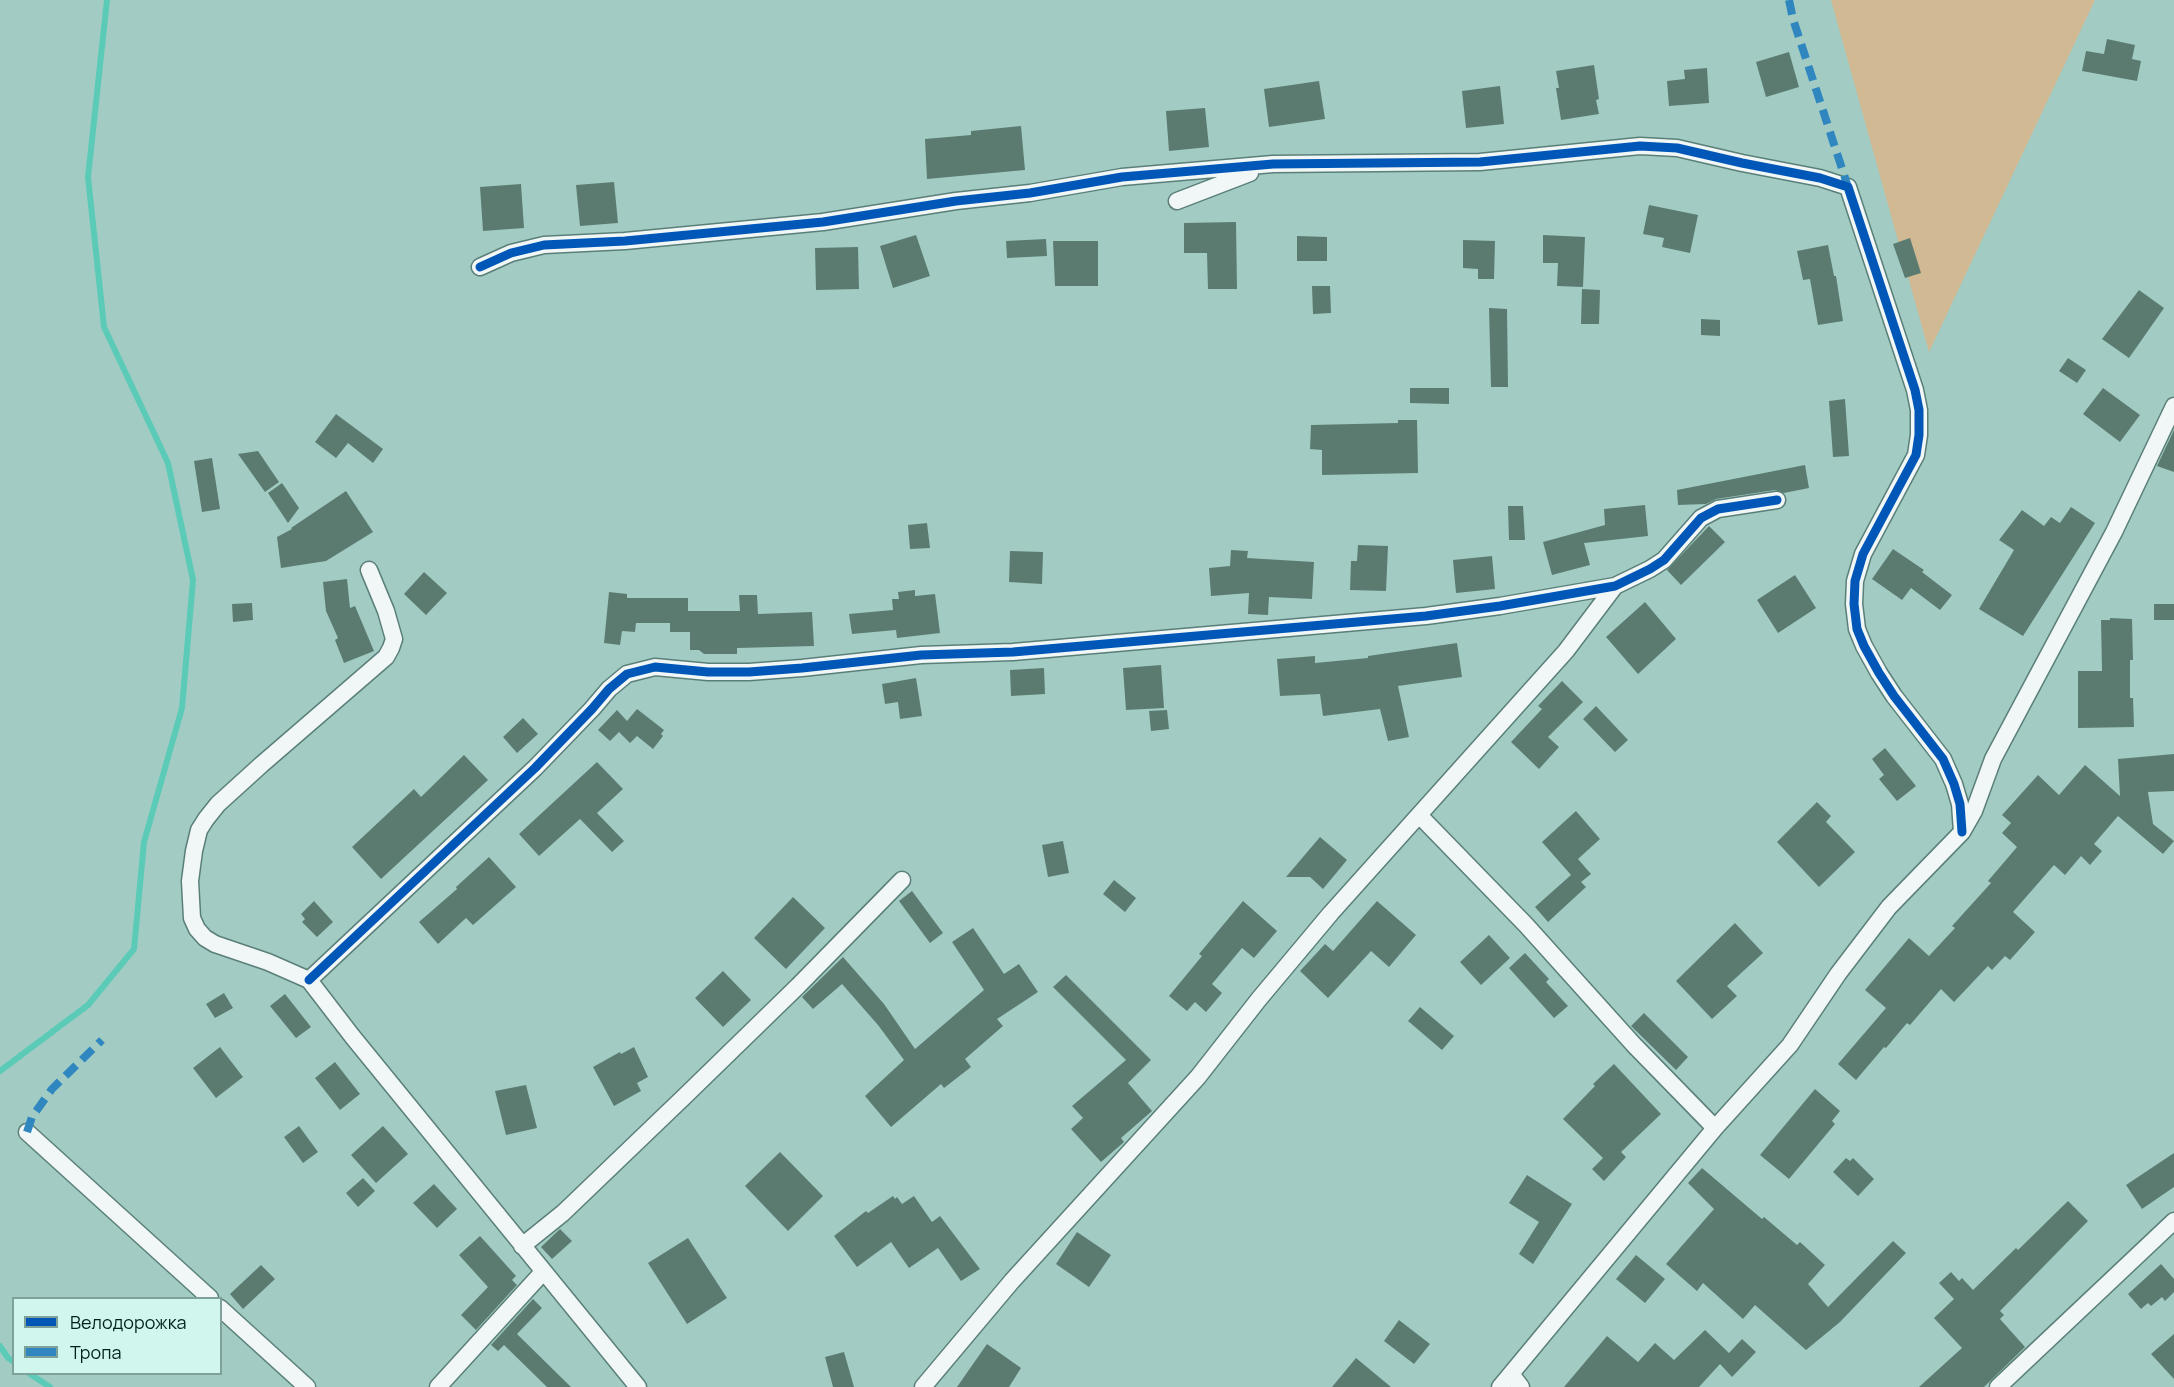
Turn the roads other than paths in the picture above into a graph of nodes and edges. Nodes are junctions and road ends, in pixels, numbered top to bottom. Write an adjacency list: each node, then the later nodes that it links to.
1 (1273, 164): 2 (street); 3 (street); 9 (street)
2 (1177, 201)
3 (480, 267)
4 (2174, 406): 9 (street)
5 (1777, 500): 7 (street)
6 (369, 570): 11 (street)
7 (1615, 586): 8 (street); 11 (street)
8 (1419, 815): 12 (street); 23 (street)
9 (1962, 831): 12 (street)
10 (902, 880): 15 (street)
11 (309, 980): 15 (street)
12 (1715, 1128): 19 (street)
13 (27, 1132): 17 (street)
14 (2174, 1221): 24 (street)
15 (522, 1246): 16 (street)
16 (543, 1272): 21 (street); 22 (street)
17 (208, 1297)
18 (222, 1310): 20 (street)
19 (1511, 1383)
20 (307, 1387)
21 (438, 1387)
22 (638, 1387)
23 (923, 1387)
24 (1998, 1387)

